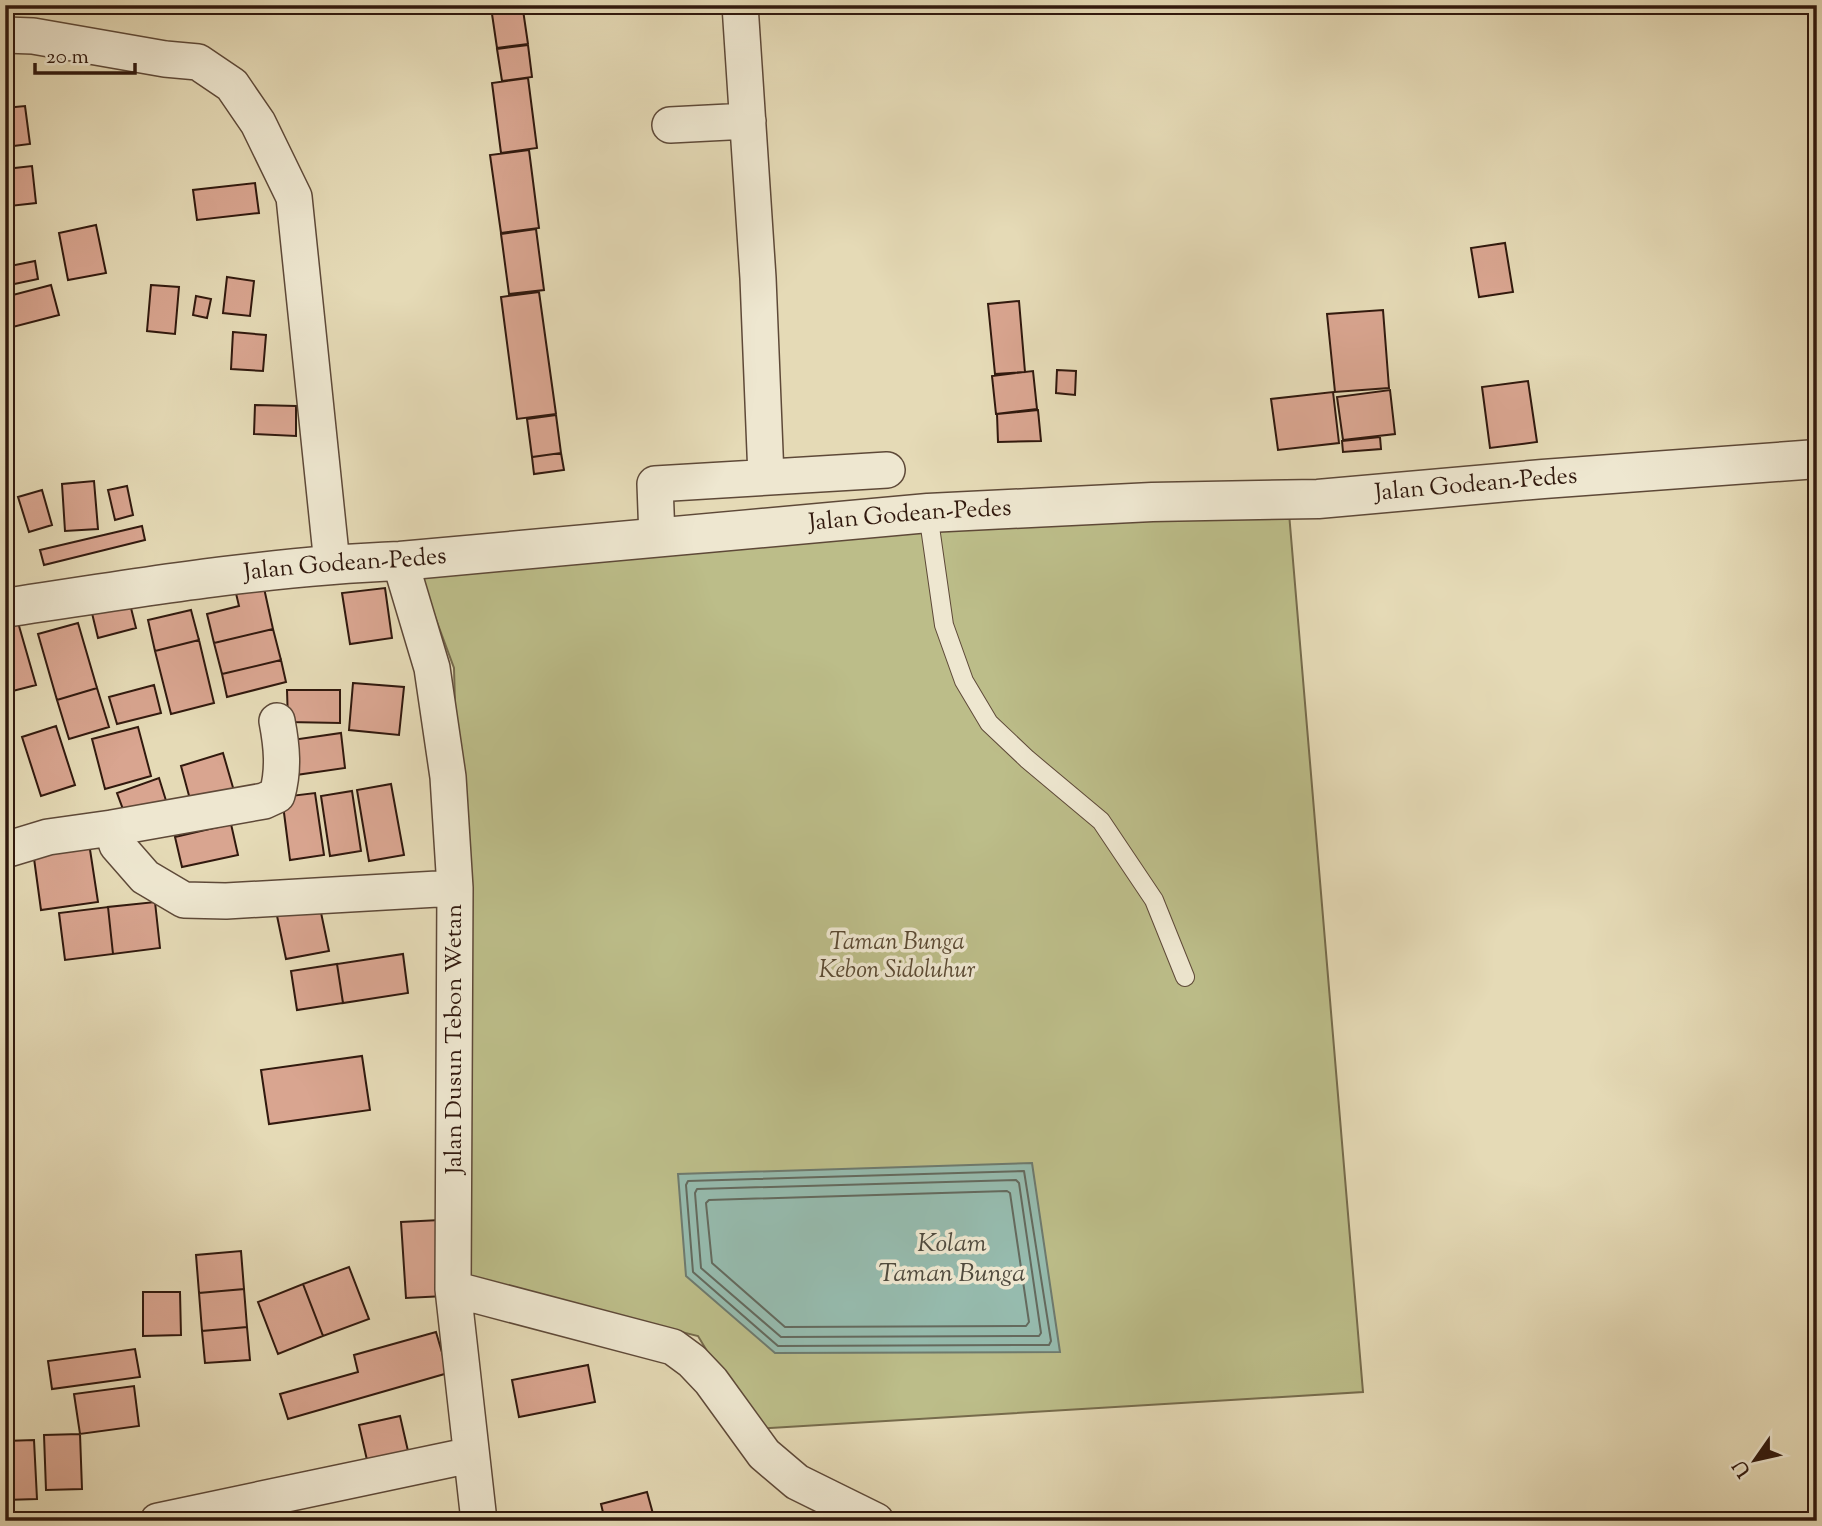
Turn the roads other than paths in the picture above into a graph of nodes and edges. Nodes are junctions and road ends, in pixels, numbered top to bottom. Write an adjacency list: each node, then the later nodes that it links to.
1 (740, 5): 3 (street)
2 (5, 35): 11 (street)
3 (748, 121): 4 (street); 7 (street)
4 (670, 125)
5 (1817, 459): 8 (street, Jalan Godean-Pedes)
6 (887, 470): 7 (street)
7 (766, 477): 9 (street)
8 (928, 513): 9 (street, Jalan Godean-Pedes); 17 (lane)
9 (657, 538): 10 (street, Jalan Godean-Pedes)
10 (400, 561): 11 (street, Jalan Godean-Pedes); 16 (street, Jalan Dusun Tebon Wetan)
11 (332, 564): 12 (street, Jalan Godean-Pedes)
12 (5, 608)
13 (277, 721): 14 (street)
14 (113, 828): 15 (street); 16 (street)
15 (5, 850)
16 (455, 888): 18 (street, Jalan Dusun Tebon Wetan)
17 (1185, 978)
18 (453, 1289): 19 (street, Jalan Dusun Tebon Wetan); 22 (street)
19 (471, 1455): 20 (street); 21 (street, Jalan Dusun Tebon Wetan)
20 (158, 1521)
21 (478, 1521)
22 (876, 1521)

